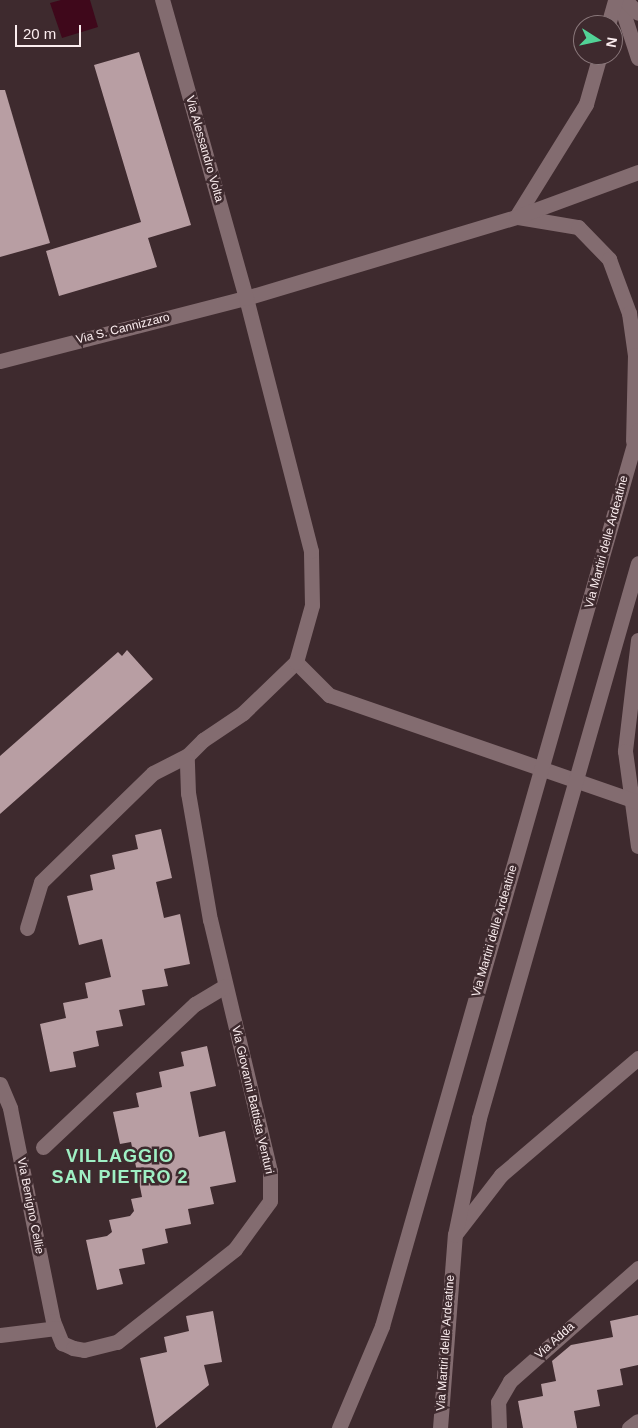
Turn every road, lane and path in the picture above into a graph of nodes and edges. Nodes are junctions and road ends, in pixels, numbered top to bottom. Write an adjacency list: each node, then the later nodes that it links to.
1 (162, 0): 11 (street, Via Alessandro Volta)
2 (614, 0): 6 (street)
3 (619, 0): 7 (street)
4 (625, 0): 5 (street)
5 (638, 13)
6 (610, 15)
7 (638, 58)
8 (597, 65): 10 (street)
9 (638, 172): 10 (street, Via S. Cannizzaro)
10 (516, 217): 11 (street, Via S. Cannizzaro); 12 (street)
11 (246, 298): 13 (street, Via S. Cannizzaro); 18 (street, Via Alessandro Volta)
12 (637, 350): 15 (street)
13 (0, 361)
14 (638, 430): 15 (street, Via Martiri delle Ardeatine)
15 (633, 446): 33 (street, Via Martiri delle Ardeatine)
16 (638, 563): 27 (street, Via Martiri delle Ardeatine)
17 (638, 640): 21 (street)
18 (296, 662): 19 (street); 20 (street)
19 (187, 756): 22 (street); 23 (street, Via Giovanni Battista Venturi)
20 (638, 802)
21 (638, 846)
22 (26, 928)
23 (225, 986): 26 (street); 31 (street, Via Giovanni Battista Venturi)
24 (638, 1058): 27 (street)
25 (0, 1084): 29 (street, Via Benigno Cellie)
26 (43, 1147)
27 (455, 1235): 34 (street, Via Martiri delle Ardeatine)
28 (638, 1268): 35 (street, Via Adda)
29 (56, 1328): 30 (street); 31 (street, Via Benigno Cellie)
30 (0, 1335)
31 (72, 1348)
32 (638, 1421): 36 (street)
33 (339, 1428)
34 (440, 1428)
35 (499, 1428)
36 (629, 1428)

